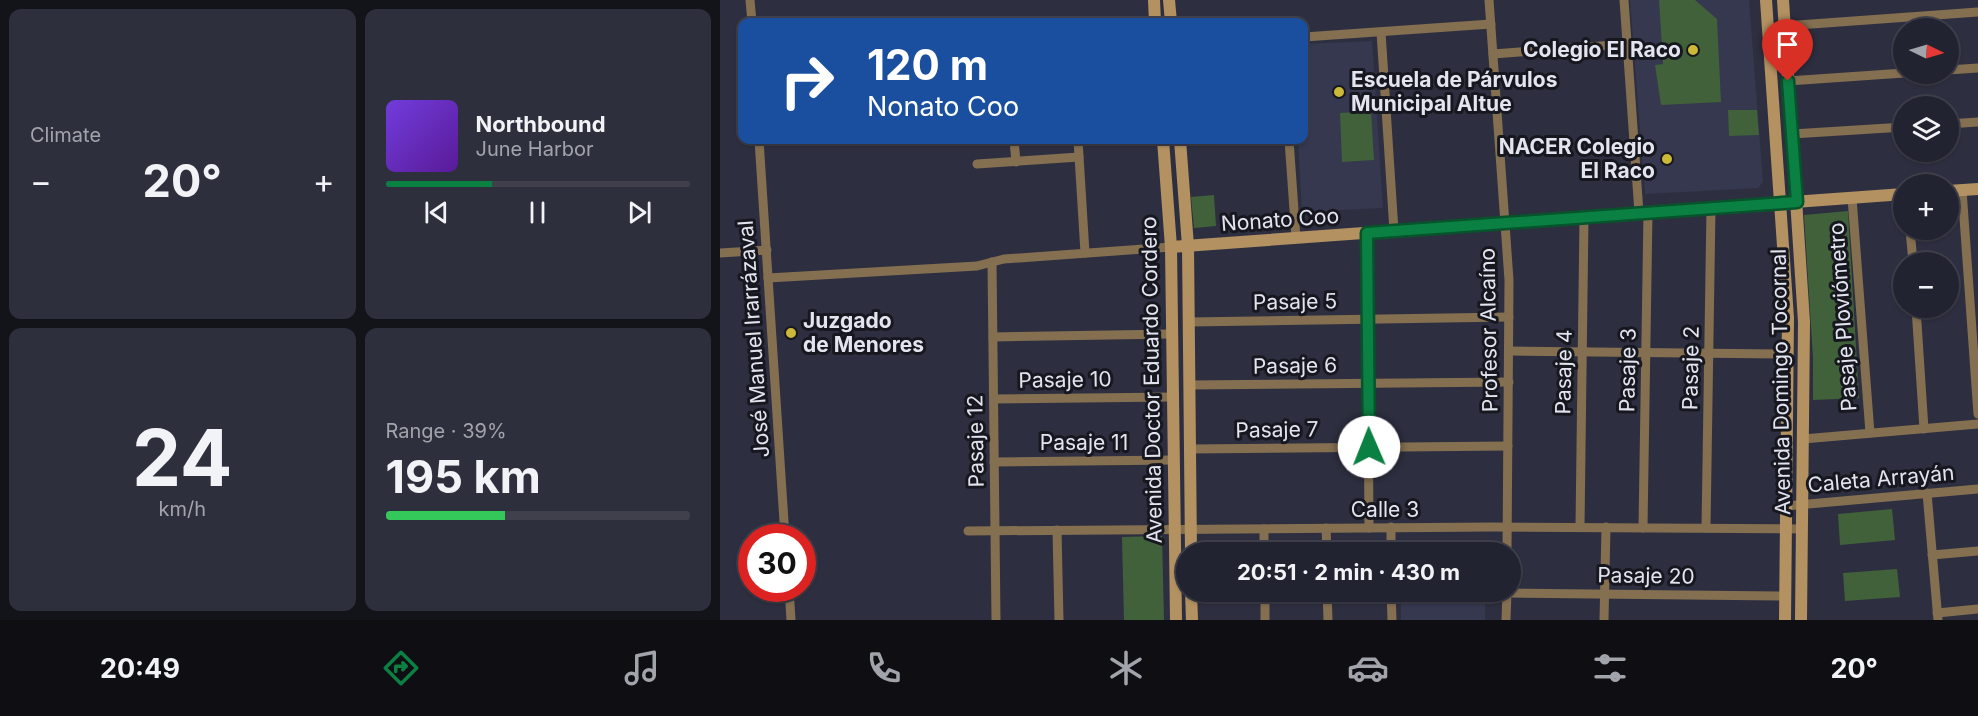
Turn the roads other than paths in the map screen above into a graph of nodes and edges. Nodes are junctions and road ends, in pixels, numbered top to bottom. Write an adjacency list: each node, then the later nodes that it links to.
1 (750, 0): 9 (street)
2 (1154, 0): 10 (main road)
3 (1169, 0): 11 (main road)
4 (1489, 0): 12 (street, Profesor Alcaíno)
5 (1624, 0): 16 (street, Pasaje 3)
6 (1766, 0): 41 (main road, Avenida Domingo Tocornal)
7 (1783, 0): 13 (main road, Avenida Domingo Tocornal)
8 (1978, 12): 13 (street)
9 (752, 18)
10 (1155, 18)
11 (1171, 18)
12 (1491, 24): 14 (street); 17 (street, Profesor Alcaíno)
13 (1784, 26): 21 (main road, Avenida Domingo Tocornal)
14 (1381, 32): 15 (street); 46 (street)
15 (1308, 37)
16 (1627, 44): 17 (street); 43 (street, Pasaje 3)
17 (1493, 54): 45 (street, Profesor Alcaíno)
18 (1978, 68): 19 (street)
19 (1959, 69)
20 (1893, 74): 21 (street)
21 (1788, 81): 25 (main road, Avenida Domingo Tocornal)
22 (1978, 122): 23 (street)
23 (1959, 123)
24 (1893, 128): 25 (street)
25 (1792, 134): 40 (main road, Avenida Domingo Tocornal)
26 (759, 144): 51 (street, José Manuel Irarrázaval)
27 (1014, 144): 33 (street)
28 (1078, 144): 32 (street)
29 (1163, 144): 50 (main road, Avenida Doctor Eduardo Cordero)
30 (1180, 144): 49 (main road, Avenida Doctor Eduardo Cordero)
31 (1289, 144): 48 (street)
32 (1079, 157): 33 (street); 53 (street)
33 (1016, 162): 34 (street)
34 (977, 164)
35 (1978, 189): 37 (main road)
36 (1959, 190): 37 (main road)
37 (1962, 190): 72 (street)
38 (1893, 195): 39 (main road, Nonato Coo)
39 (1852, 198): 40 (main road, Nonato Coo); 75 (street, Pasaje Ploviómetro)
40 (1797, 202): 41 (main road, Nonato Coo); 76 (main road, Avenida Domingo Tocornal)
41 (1781, 203): 42 (main road, Nonato Coo); 66 (main road, Avenida Domingo Tocornal)
42 (1711, 208): 43 (main road, Nonato Coo); 65 (street, Pasaje 2)
43 (1644, 213): 44 (main road, Nonato Coo); 64 (street, Pasaje 3)
44 (1584, 217): 45 (main road, Nonato Coo); 63 (street, Pasaje 4)
45 (1505, 223): 46 (main road, Nonato Coo); 56 (street, Profesor Alcaíno)
46 (1394, 231): 47 (main road, Nonato Coo)
47 (1367, 233): 48 (main road, Nonato Coo); 58 (street)
48 (1296, 238): 49 (main road, Nonato Coo)
49 (1188, 246): 50 (main road, Nonato Coo); 59 (main road, Avenida Doctor Eduardo Cordero)
50 (1171, 247): 53 (street, Nonato Coo); 60 (main road, Avenida Doctor Eduardo Cordero)
51 (767, 250): 52 (street); 55 (street, José Manuel Irarrázaval)
52 (720, 253)
53 (1085, 253): 54 (street, Nonato Coo)
54 (992, 262): 55 (street, Nonato Coo); 61 (street, Pasaje 12)
55 (768, 278): 86 (street, José Manuel Irarrázaval)
56 (1509, 317): 58 (street, Pasaje 5); 62 (street, Profesor Alcaíno)
57 (1917, 318): 74 (street)
58 (1368, 319): 59 (street, Pasaje 5); 68 (street)
59 (1188, 322): 69 (main road, Avenida Doctor Eduardo Cordero)
60 (1172, 334): 61 (street); 70 (main road, Avenida Doctor Eduardo Cordero)
61 (993, 337): 71 (street, Pasaje 12)
62 (1509, 351): 63 (street); 67 (street, Profesor Alcaíno)
63 (1582, 352): 64 (street); 89 (street, Pasaje 4)
64 (1646, 353): 65 (street); 93 (street, Pasaje 3)
65 (1709, 354): 66 (street); 94 (street, Pasaje 2)
66 (1788, 354): 85 (main road, Avenida Domingo Tocornal)
67 (1509, 382): 68 (street, Pasaje 6); 77 (street, Profesor Alcaíno)
68 (1368, 383): 69 (street, Pasaje 6); 78 (street)
69 (1189, 385): 79 (main road, Avenida Doctor Eduardo Cordero)
70 (1173, 397): 71 (street, Pasaje 10); 80 (main road, Avenida Doctor Eduardo Cordero)
71 (994, 399): 81 (street, Pasaje 12)
72 (1978, 414)
73 (1978, 424): 74 (street)
74 (1924, 429): 75 (street)
75 (1870, 434): 76 (street)
76 (1803, 439): 84 (main road, Avenida Domingo Tocornal)
77 (1508, 446): 78 (street, Pasaje 7); 88 (street, Profesor Alcaíno)
78 (1369, 447): 79 (street, Pasaje 7); 92 (street)
79 (1190, 449): 96 (main road, Avenida Doctor Eduardo Cordero)
80 (1174, 460): 81 (street, Pasaje 11); 95 (main road, Avenida Doctor Eduardo Cordero)
81 (994, 462): 102 (street, Pasaje 12)
82 (1978, 489): 83 (street, Caleta Arrayán)
83 (1927, 493): 84 (street, Caleta Arrayán); 109 (street)
84 (1803, 504): 85 (street, Caleta Arrayán); 99 (main road, Avenida Domingo Tocornal)
85 (1786, 506): 98 (main road, Avenida Domingo Tocornal)
86 (784, 524)
87 (1391, 527): 88 (street, Calle 3); 92 (street, Calle 3); 106 (street)
88 (1507, 527): 89 (street, Calle 3); 107 (street, Profesor Alcaíno)
89 (1580, 527): 90 (street, Calle 3)
90 (1606, 527): 93 (street, Calle 3); 111 (street)
91 (1326, 528): 92 (street, Calle 3); 97 (street, Calle 3); 105 (street)
92 (1369, 528)
93 (1643, 528): 94 (street, Calle 3)
94 (1706, 528): 98 (street, Calle 3)
95 (1175, 529): 96 (street, Calle 3); 100 (street, Calle 3); 124 (main road, Avenida Doctor Eduardo Cordero)
96 (1191, 529): 97 (street, Calle 3); 103 (main road, Avenida Doctor Eduardo Cordero)
97 (1264, 529): 104 (street)
98 (1786, 529): 99 (street, Calle 3); 112 (main road, Avenida Domingo Tocornal)
99 (1802, 529): 132 (main road, Avenida Domingo Tocornal)
100 (1057, 530): 102 (street, Calle 3); 123 (street)
101 (968, 531): 102 (street, Calle 3)
102 (995, 531): 122 (street, Pasaje 12)
103 (1191, 542)
104 (1264, 542)
105 (1327, 542)
106 (1391, 542)
107 (1507, 542)
108 (1978, 551): 109 (street)
109 (1932, 555): 120 (street)
110 (1521, 592): 111 (street, Pasaje 20)
111 (1605, 594): 112 (street, Pasaje 20); 130 (street)
112 (1785, 596): 131 (main road, Avenida Domingo Tocornal)
113 (790, 602): 121 (street)
114 (1191, 602): 125 (main road)
115 (1265, 602): 126 (street)
116 (1327, 602): 127 (street)
117 (1391, 602): 128 (street)
118 (1507, 602): 129 (street)
119 (1978, 609): 120 (street)
120 (1938, 616)
121 (791, 620)
122 (996, 620)
123 (1059, 620)
124 (1176, 620)
125 (1192, 620)
126 (1265, 620)
127 (1328, 620)
128 (1392, 620)
129 (1506, 620)
130 (1604, 620)
131 (1785, 620)
132 (1801, 620)

